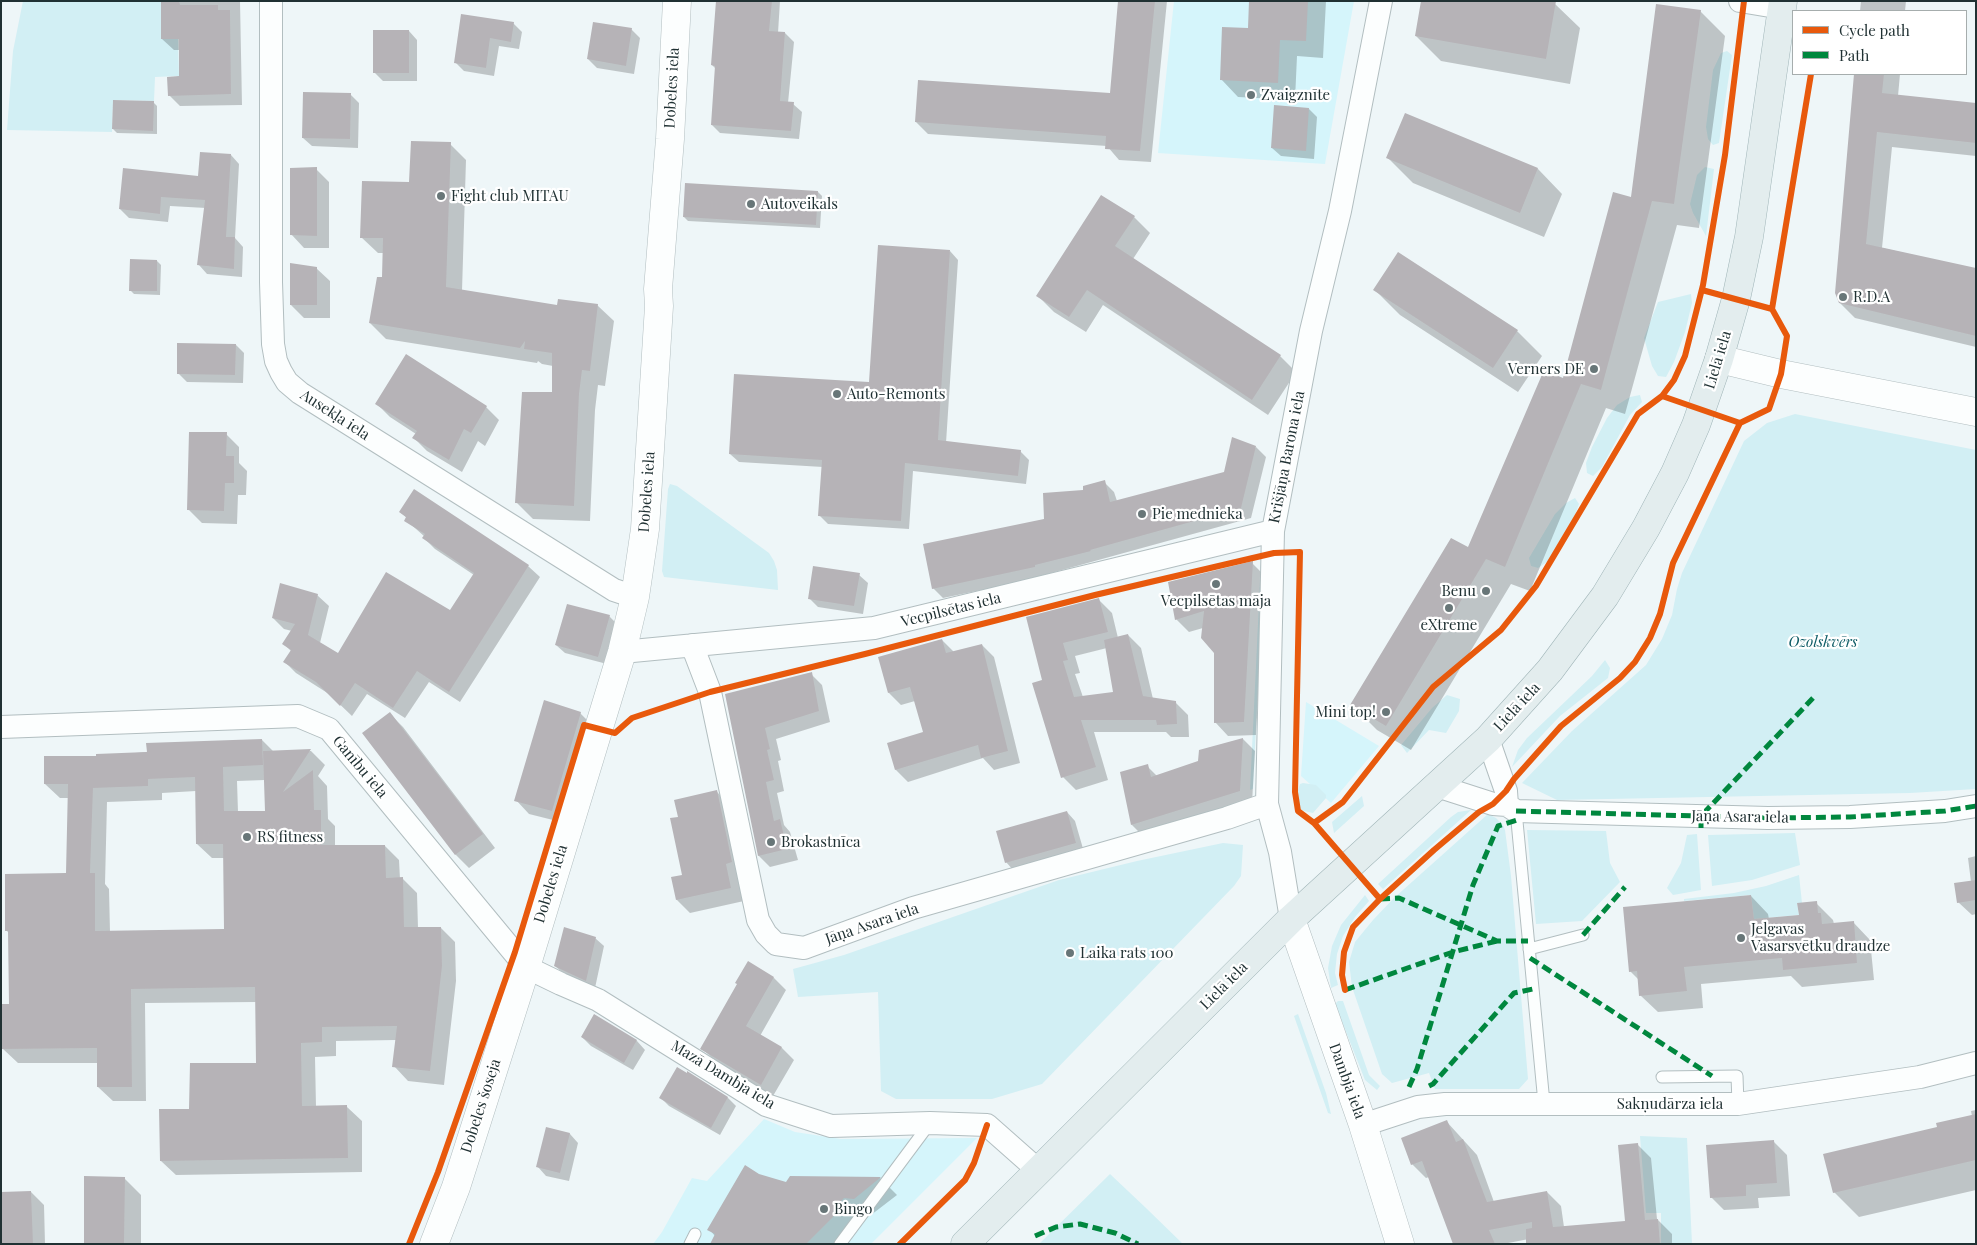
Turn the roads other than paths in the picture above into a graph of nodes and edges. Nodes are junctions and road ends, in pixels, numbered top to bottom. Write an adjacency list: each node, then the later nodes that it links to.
1 (270, 1): 9 (street, Ausekļa iela)
2 (677, 1): 9 (street, Dobeles iela)
3 (1382, 1): 8 (street, Krišjāņa Barona iela)
4 (1740, 1): 5 (street)
5 (1782, 5): 6 (main road, Lielā iela)
6 (1720, 359): 7 (street); 13 (main road, Lielā iela)
7 (1976, 412)
8 (1273, 531): 10 (street, Vecpilsētas iela); 15 (street, Krišjāņa Barona iela)
9 (635, 597): 11 (street, Dobeles iela)
10 (692, 645): 11 (street, Vecpilsētas iela); 15 (street, Jāņa Asara iela)
11 (622, 652): 21 (street, Dobeles iela)
12 (1, 727): 21 (street, Ganību iela)
13 (1488, 739): 14 (main road, Lielā iela); 17 (street)
14 (1437, 786): 17 (street, Jāņa Asara iela); 18 (main road, Lielā iela)
15 (1267, 804): 18 (street, Krišjāņa Barona iela)
16 (1976, 806): 17 (street, Jāņa Asara iela)
17 (1511, 808): 20 (lane)
18 (1291, 919): 27 (street, Dambja iela); 28 (main road, Lielā iela)
19 (1583, 935): 20 (lane)
20 (1529, 949): 24 (lane)
21 (526, 967): 26 (street, Mazā Dambja iela); 29 (street, Dobeles šoseja)
22 (1976, 1063): 25 (street, Sakņudārza iela)
23 (1662, 1077): 25 (lane)
24 (1544, 1103): 25 (street, Sakņudārza iela); 27 (street, Sakņudārza iela)
25 (1738, 1104)
26 (930, 1123): 28 (street, Mazā Dambja iela); 30 (lane)
27 (1363, 1126): 32 (street, Dambja iela)
28 (1039, 1171): 31 (main road, Lielā iela)
29 (434, 1244)
30 (840, 1244)
31 (965, 1244)
32 (1400, 1244)

